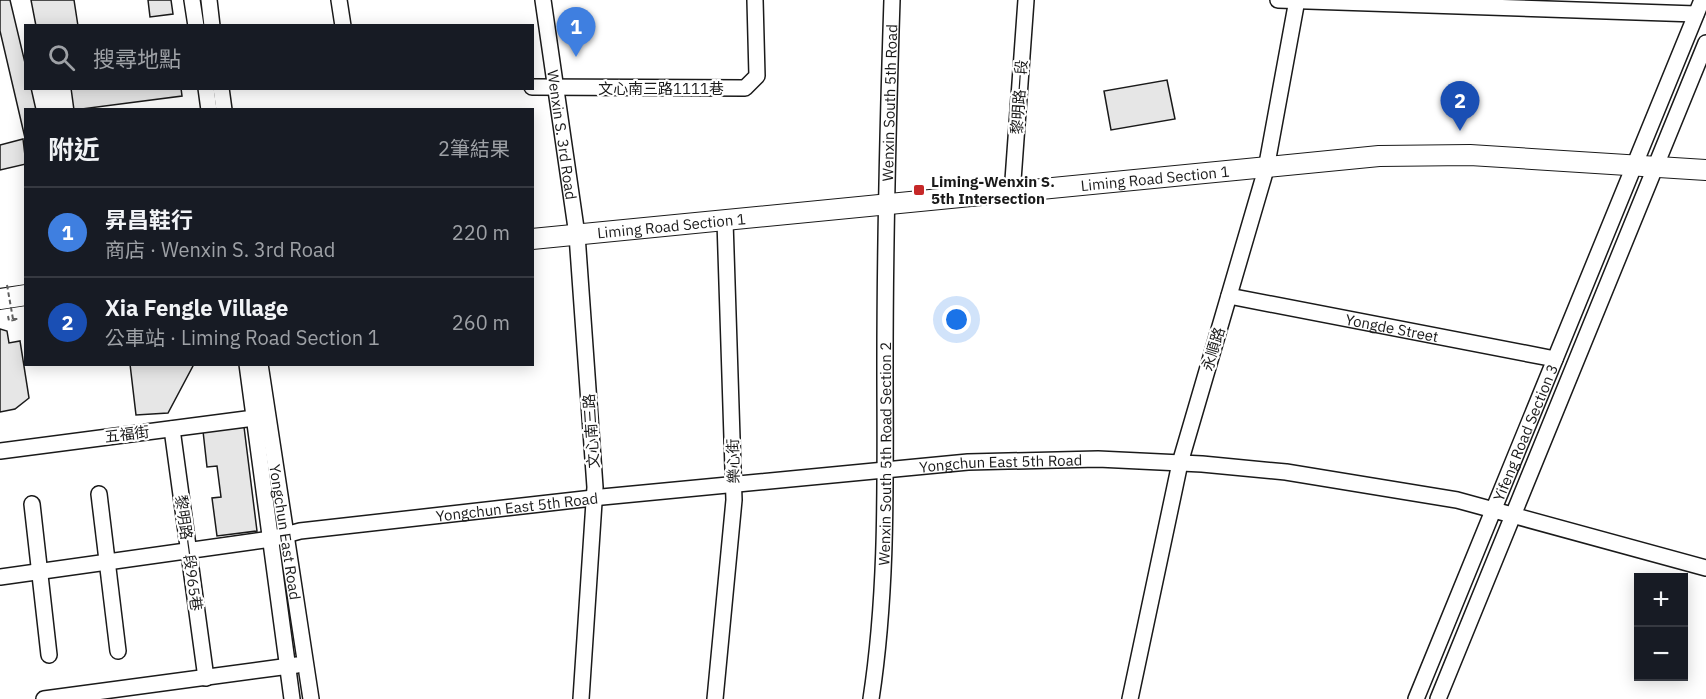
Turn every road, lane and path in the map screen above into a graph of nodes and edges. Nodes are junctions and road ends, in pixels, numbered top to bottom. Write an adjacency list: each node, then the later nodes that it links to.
1 (192, 0): 12 (street)
2 (209, 0): 13 (street)
3 (339, 0): 14 (street)
4 (543, 0): 17 (street, Wenxin S. 3rd Road)
5 (755, 0): 17 (street, 文心南三路1111巷)
6 (892, 0): 27 (street, Wenxin South 5th Road)
7 (1026, 0): 26 (street, 黎明路一段)
8 (1278, 0): 9 (street)
9 (1297, 1): 10 (street); 24 (street, 永順路)
10 (1500, 4): 11 (street)
11 (1699, 7): 22 (street, Yifeng Road Section 3)
12 (196, 24)
13 (212, 24)
14 (343, 24)
15 (1706, 43): 23 (street, Yifeng Road Section 3)
16 (534, 87): 17 (street, 文心南三路1111巷)
17 (556, 88): 29 (street, Wenxin S. 3rd Road)
18 (206, 90): 20 (street)
19 (221, 90): 21 (street)
20 (209, 108)
21 (224, 108)
22 (1633, 165): 23 (main road, Liming Road Section 1); 24 (main road, Liming Road Section 1); 35 (street, Yifeng Road Section 3)
23 (1654, 166): 25 (main road, Liming Road Section 1); 48 (street, Yifeng Road Section 3)
24 (1266, 169): 26 (main road, Liming Road Section 1); 33 (street, 永順路)
25 (1706, 170)
26 (1012, 194): 27 (main road, Liming Road Section 1)
27 (885, 207): 28 (main road, Liming Road Section 1); 42 (street, Wenxin South 5th Road Section 2)
28 (725, 221): 29 (main road, Liming Road Section 1); 43 (street, 樂心街)
29 (577, 235): 30 (main road, Liming Road Section 1); 45 (street, 文心南三路)
30 (534, 239)
31 (3, 292): 32 (main road); 34 (path, bridge)
32 (24, 294)
33 (1229, 296): 35 (street, Yongde Street); 41 (street, 永順路)
34 (9, 321)
35 (1555, 359): 47 (street, Yifeng Road Section 3)
36 (247, 366): 38 (street, Yongchun East Road)
37 (260, 366): 49 (street, Yongchun East Road)
38 (254, 418): 39 (street, 五福街); 50 (street, Yongchun East Road)
39 (172, 429): 40 (street, 五福街); 51 (street, 黎明路一段965巷)
40 (0, 451)
41 (1180, 463): 42 (street, Yongchun East 5th Road); 47 (street, Yongchun East 5th Road); 67 (street, 永順路)
42 (885, 471): 43 (street, Yongchun East 5th Road); 66 (street, Wenxin South 5th Road Section 2)
43 (734, 487): 45 (street, Yongchun East 5th Road); 65 (street, 樂心街)
44 (99, 494): 52 (street)
45 (595, 498): 49 (street, Yongchun East 5th Road); 64 (street, 文心南三路)
46 (32, 504): 54 (street)
47 (1493, 510): 48 (street, Yongchun East 5th Road); 68 (street, Yifeng Road Section 3)
48 (1513, 516): 53 (street, Yongchun East 5th Road); 69 (street, Yifeng Road Section 3)
49 (287, 536): 50 (street, Yongchun East 5th Road); 58 (street, Yongchun East Road)
50 (271, 539): 51 (street, Yongchun East 5th Road); 59 (street, Yongchun East Road)
51 (189, 551): 52 (street, Yongchun East 5th Road); 60 (street, 黎明路一段965巷)
52 (107, 562): 54 (street, Yongchun East 5th Road); 56 (street)
53 (1706, 568)
54 (39, 572): 55 (street, Yongchun East 5th Road); 57 (street)
55 (0, 578)
56 (118, 651)
57 (49, 655)
58 (306, 664): 59 (street); 63 (street, Yongchun East Road)
59 (288, 667): 60 (street); 62 (street, Yongchun East Road)
60 (206, 678): 61 (street)
61 (44, 699)
62 (292, 699)
63 (311, 699)
64 (580, 699)
65 (715, 699)
66 (871, 699)
67 (1130, 699)
68 (1416, 699)
69 (1438, 699)

